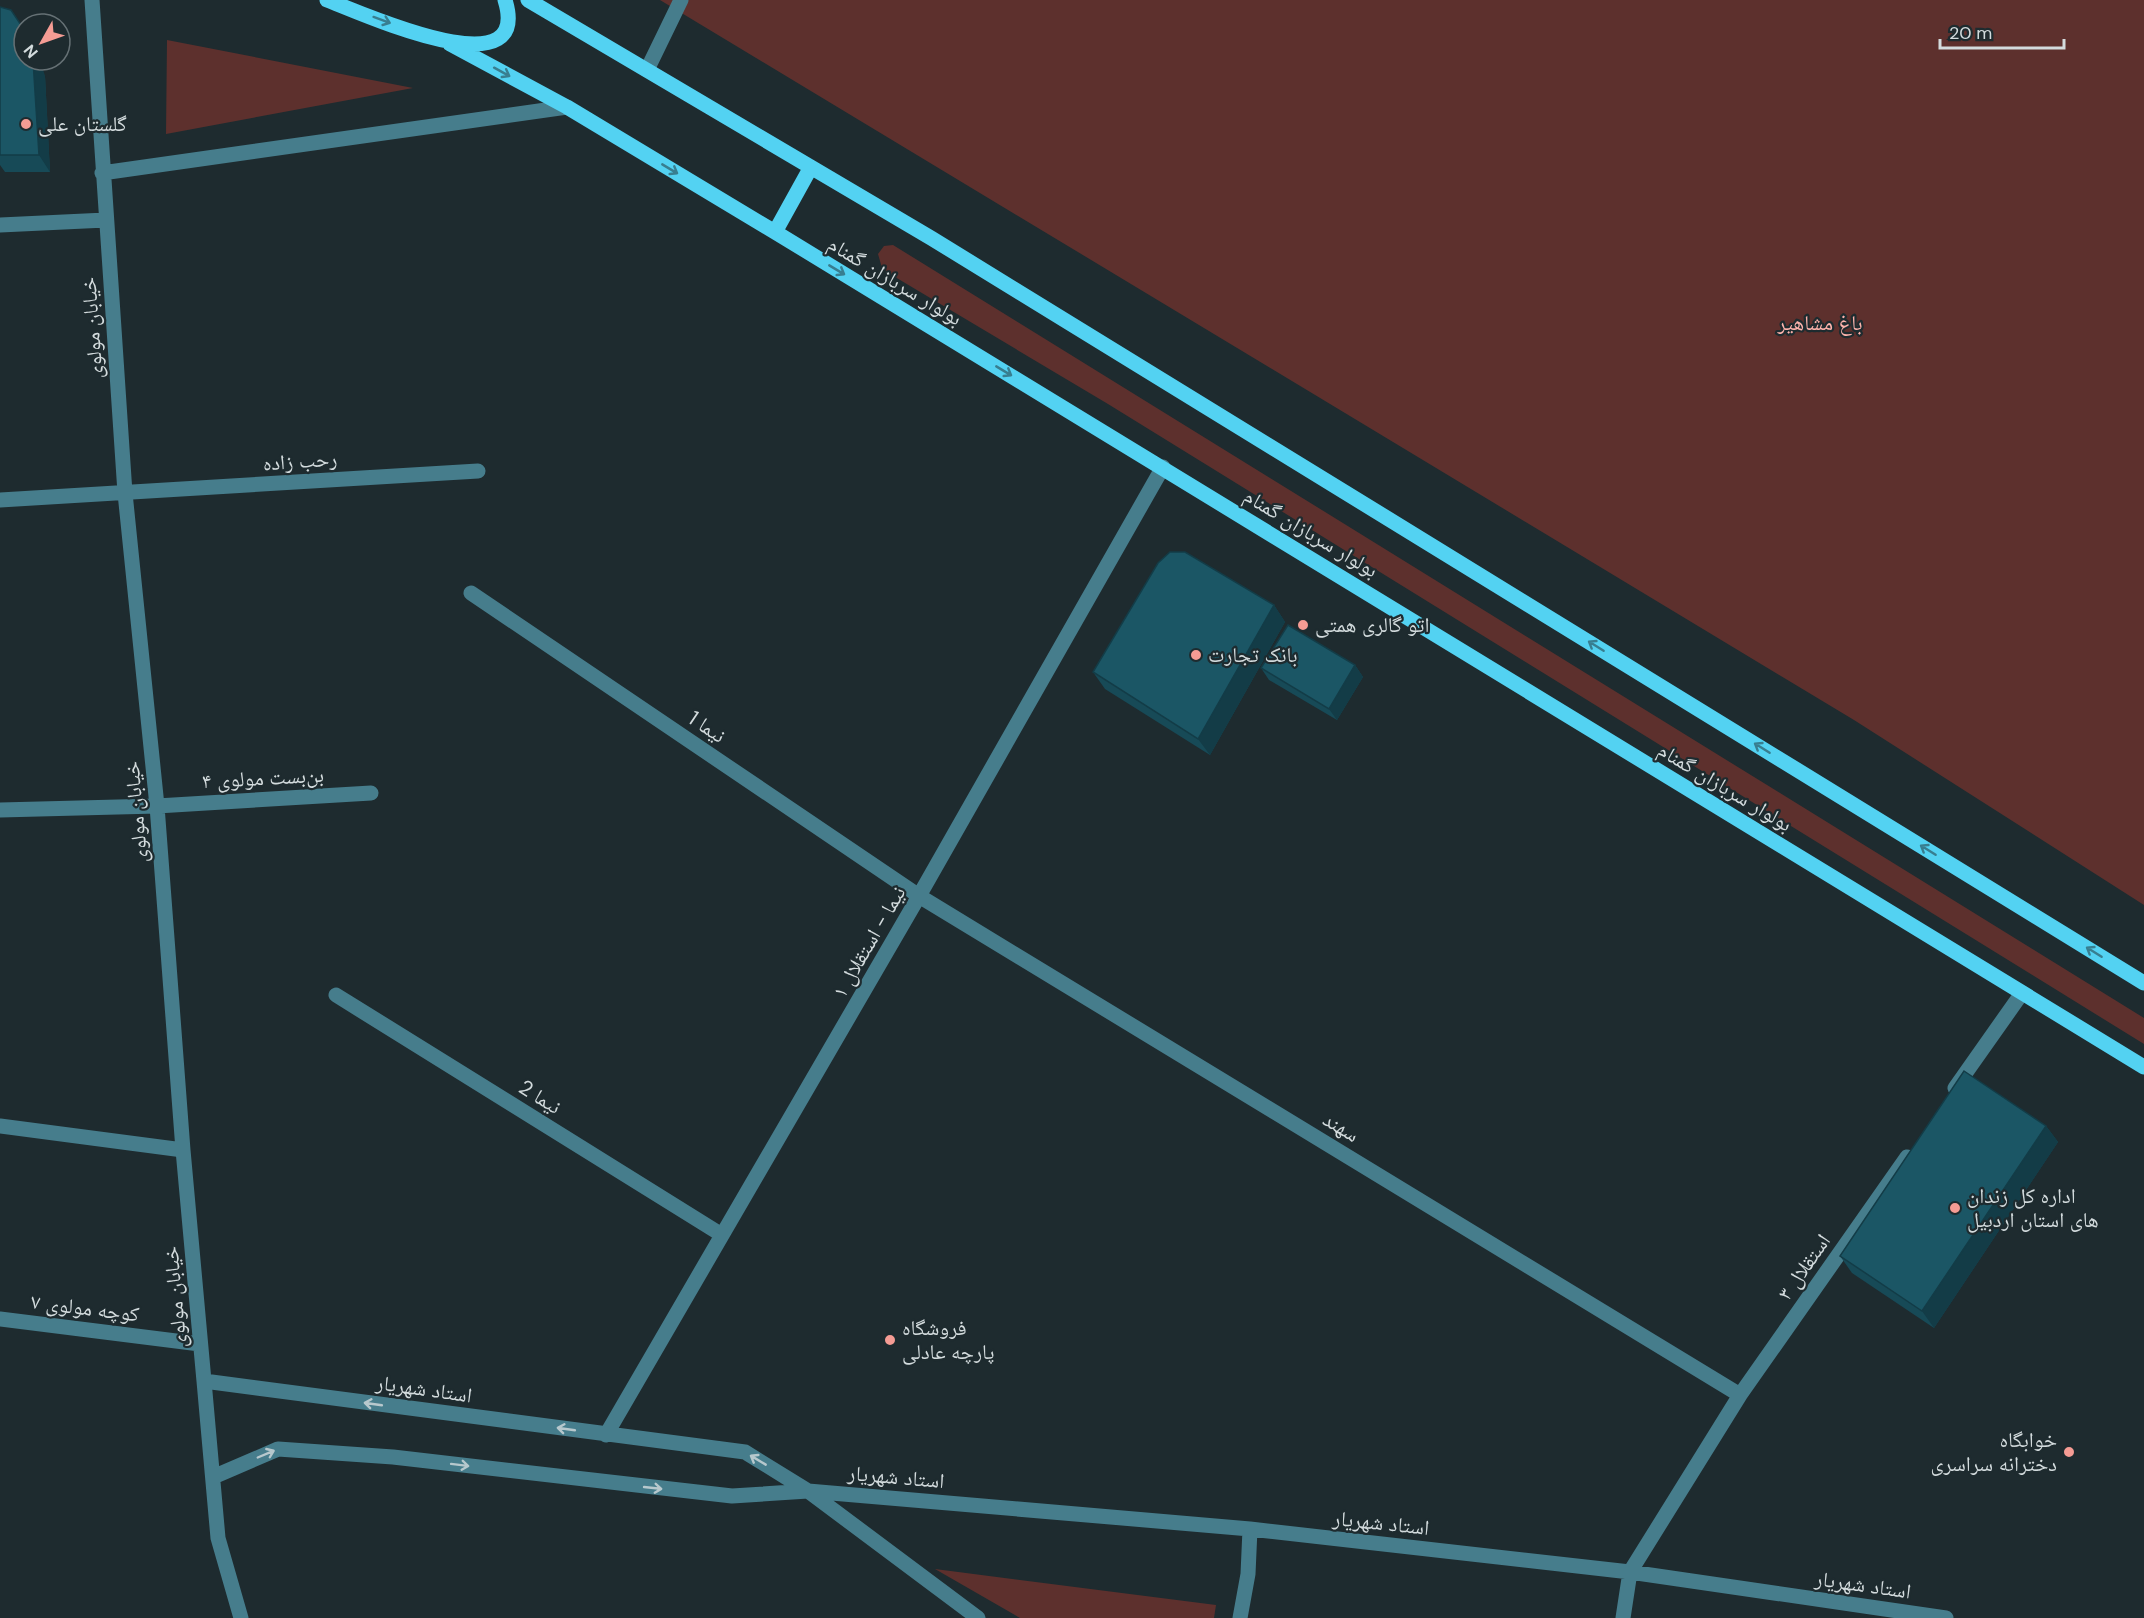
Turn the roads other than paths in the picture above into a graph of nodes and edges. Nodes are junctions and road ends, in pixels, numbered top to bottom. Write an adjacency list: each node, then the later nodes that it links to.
1 (92, 0): 10 (street, خیابان مولوی)
2 (327, 0): 6 (main road, one-way to 6)
3 (505, 0): 6 (main road)
4 (528, 0): 7 (main road)
5 (681, 0): 7 (street)
6 (450, 44): 8 (main road, بولوار سربازان گمنام, one-way to 8)
7 (647, 70): 9 (main road)
8 (567, 107): 10 (street); 13 (main road, بولوار سربازان گمنام, one-way to 13)
9 (811, 167): 13 (main road); 23 (main road, one-way to 9)
10 (102, 173): 11 (street, خیابان مولوی)
11 (106, 220): 12 (street); 16 (street, خیابان مولوی)
12 (0, 225)
13 (775, 232): 14 (main road, بولوار سربازان گمنام, one-way to 14)
14 (1163, 467): 22 (street, نیما - استقلال ۱); 24 (main road, بولوار سربازان گمنام)
15 (478, 471): 16 (street, رحب زاده)
16 (125, 493): 17 (street, رحب زاده); 20 (street, خیابان مولوی)
17 (0, 500)
18 (471, 593): 22 (street, نیما 1)
19 (371, 793): 20 (street, بن‌بست مولوی ۴)
20 (157, 806): 21 (street, بن‌بست مولوی ۴); 30 (street, خیابان مولوی)
21 (0, 810)
22 (920, 896): 31 (street, نیما - استقلال ۱); 35 (street, سهند)
23 (2144, 983)
24 (2022, 993): 26 (main road, بولوار سربازان گمنام); 27 (street)
25 (336, 995): 31 (street, نیما 2)
26 (2144, 1067)
27 (1946, 1101)
28 (0, 1126): 30 (street)
29 (1919, 1140): 35 (street, استقلال ۳)
30 (183, 1150): 33 (street, خیابان مولوی)
31 (722, 1235): 36 (street, نیما - استقلال ۱)
32 (0, 1318): 33 (street, کوچه مولوی ۷)
33 (200, 1344): 34 (street, خیابان مولوی)
34 (204, 1381): 36 (street, استاد شهریار, one-way to 34); 37 (street, خیابان مولوی)
35 (1740, 1395): 40 (street, استقلال ۳)
36 (606, 1435): 38 (street, استاد شهریار, one-way to 36)
37 (213, 1477): 38 (street, استاد شهریار, one-way to 38); 41 (street, خیابان مولوی)
38 (808, 1491): 39 (street, استاد شهریار); 42 (street)
39 (1250, 1529): 40 (street, استاد شهریار); 43 (street)
40 (1630, 1572): 44 (street); 45 (street, استاد شهریار)
41 (241, 1618)
42 (978, 1618)
43 (1240, 1618)
44 (1623, 1618)
45 (1946, 1618)

